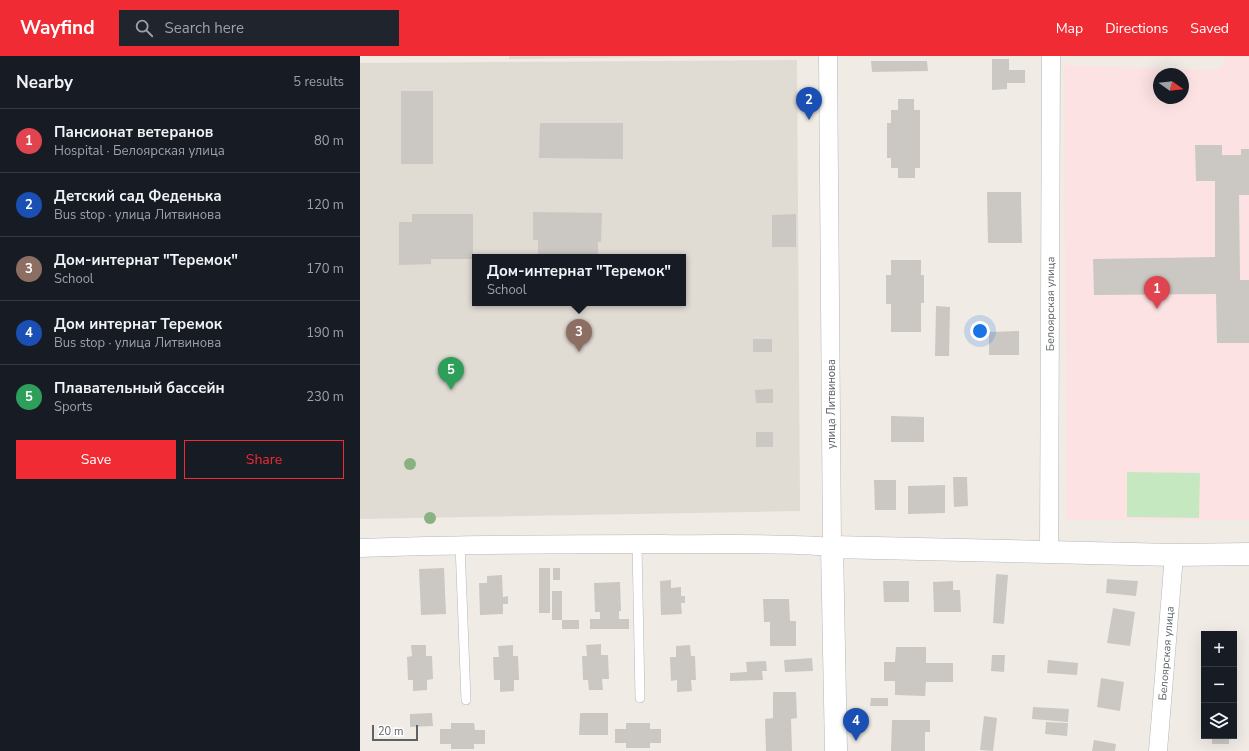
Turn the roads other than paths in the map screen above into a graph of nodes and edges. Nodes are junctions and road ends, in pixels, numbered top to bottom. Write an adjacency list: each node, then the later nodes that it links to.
1 (828, 56): 5 (street, улица Литвинова)
2 (1051, 56): 7 (street, Белоярская улица)
3 (460, 544): 4 (street); 6 (street); 11 (lane)
4 (637, 544): 5 (street); 10 (lane)
5 (832, 547): 7 (street); 12 (street, улица Литвинова)
6 (360, 548)
7 (1048, 552): 9 (street)
8 (1249, 554): 9 (street)
9 (1174, 555): 13 (street, Белоярская улица)
10 (640, 698)
11 (466, 700)
12 (836, 751)
13 (1158, 751)

